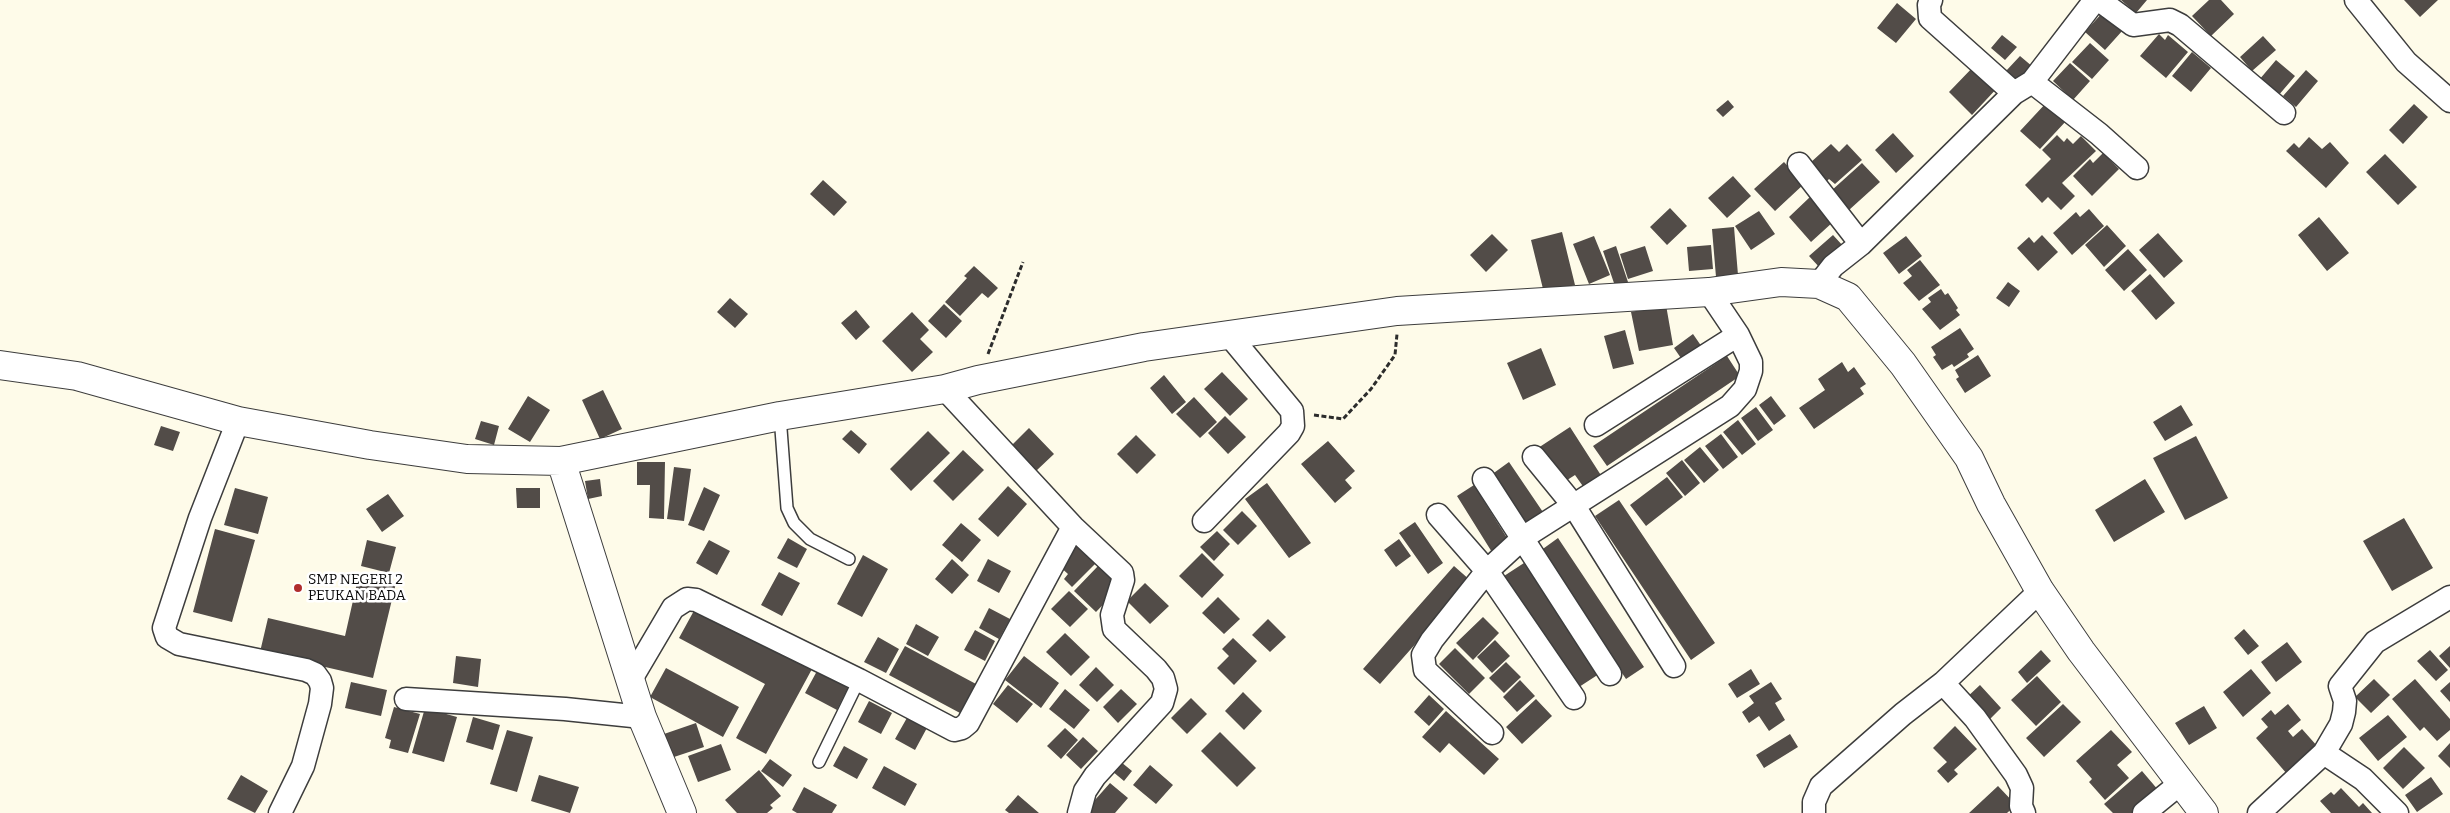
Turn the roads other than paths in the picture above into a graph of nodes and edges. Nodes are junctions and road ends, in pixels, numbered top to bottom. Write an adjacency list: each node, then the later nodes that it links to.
1 (1931, 0): 5 (street)
2 (2095, 0): 5 (street)
3 (2099, 0): 7 (street)
4 (2356, 0): 6 (street)
5 (2023, 88): 9 (street); 10 (street)
6 (2450, 101)
7 (2284, 113)
8 (1799, 164): 10 (street)
9 (2137, 168)
10 (1861, 244): 11 (street)
11 (1818, 284): 12 (street); 30 (street)
12 (1709, 292): 13 (street); 14 (street)
13 (1230, 335): 16 (street); 25 (street)
14 (1738, 335): 19 (street); 23 (street)
15 (0, 365): 18 (street)
16 (945, 389): 17 (street); 26 (street)
17 (780, 416): 21 (street); 28 (lane)
18 (238, 421): 21 (street); 44 (street)
19 (1596, 424)
20 (1534, 457): 23 (street)
21 (561, 460): 35 (street)
22 (1484, 479): 27 (street)
23 (1574, 506): 27 (street); 32 (street)
24 (1438, 515): 29 (street)
25 (1204, 521)
26 (1073, 527): 34 (street); 46 (street)
27 (1524, 537): 29 (street); 33 (street)
28 (849, 559)
29 (1487, 571): 37 (street); 40 (street)
30 (2040, 591): 36 (street); 43 (street)
31 (2450, 597): 41 (street)
32 (1674, 666)
33 (1610, 674)
34 (860, 680): 35 (street); 42 (lane)
35 (630, 681): 39 (street)
36 (1943, 684): 47 (street); 48 (street)
37 (1574, 698)
38 (406, 699): 39 (street)
39 (642, 717): 45 (street)
40 (1492, 733)
41 (2324, 753): 51 (street); 52 (street)
42 (819, 762)
43 (2182, 782): 49 (street); 50 (street)
44 (280, 813)
45 (682, 813)
46 (1079, 813)
47 (1814, 813)
48 (2024, 813)
49 (2144, 813)
50 (2204, 813)
51 (2259, 813)
52 (2397, 813)

